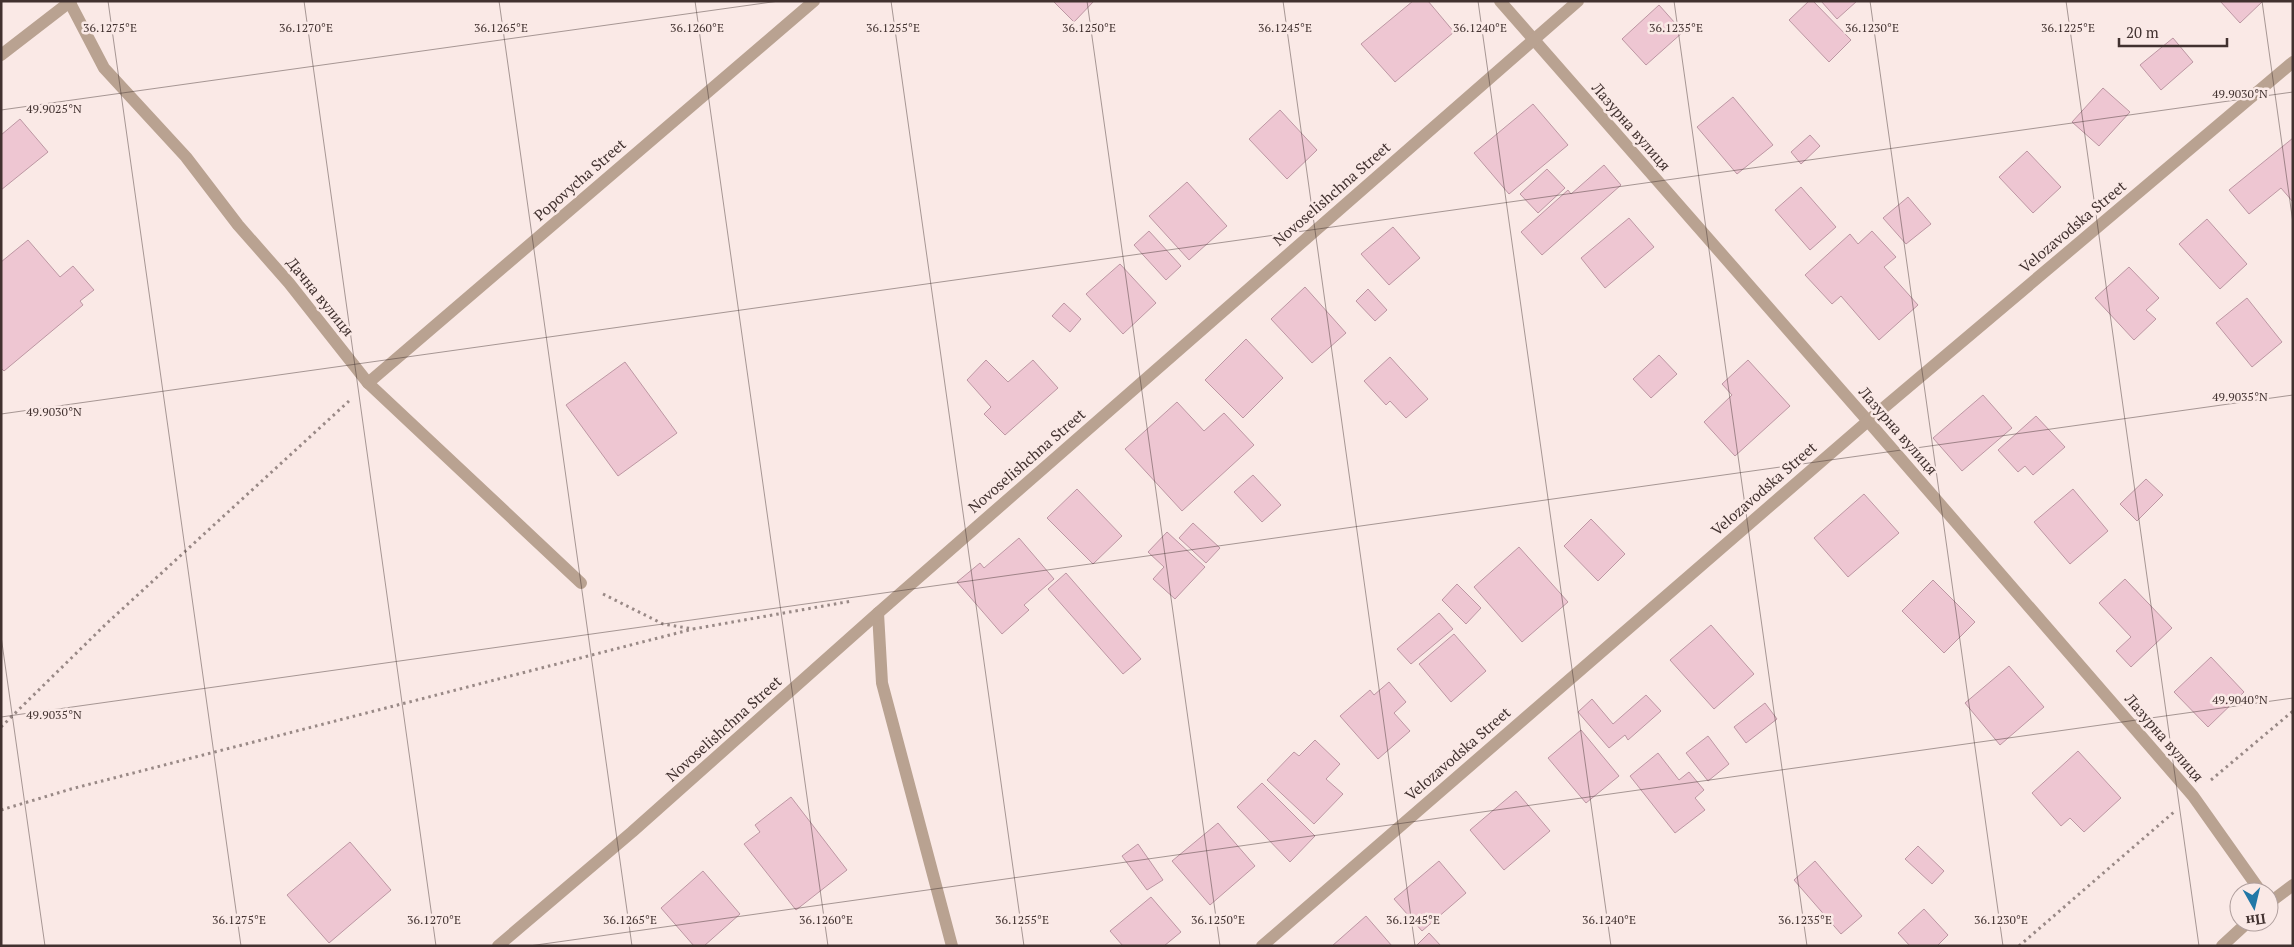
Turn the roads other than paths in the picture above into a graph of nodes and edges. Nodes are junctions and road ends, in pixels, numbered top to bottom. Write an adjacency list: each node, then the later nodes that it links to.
1 (814, 1): 8 (street, Popovycha Street)
2 (1500, 1): 5 (street, Лазурна вулиця)
3 (1578, 1): 5 (street, Novoselishchna Street)
4 (70, 2): 6 (street); 8 (street, Дачна вулиця)
5 (1533, 40): 9 (street, Лазурна вулиця); 11 (street, Novoselishchna Street)
6 (1, 55)
7 (2293, 62): 9 (street, Velozavodska Street)
8 (368, 383): 10 (street, Дачна вулиця)
9 (1868, 421): 12 (street, Лазурна вулиця); 18 (street, Velozavodska Street)
10 (581, 583)
11 (878, 613): 16 (street, Novoselishchna Street); 17 (street)
12 (2254, 882)
13 (2293, 885): 14 (street)
14 (2279, 896)
15 (2237, 932): 19 (street)
16 (498, 946)
17 (952, 946)
18 (1262, 946)
19 (2222, 946)

